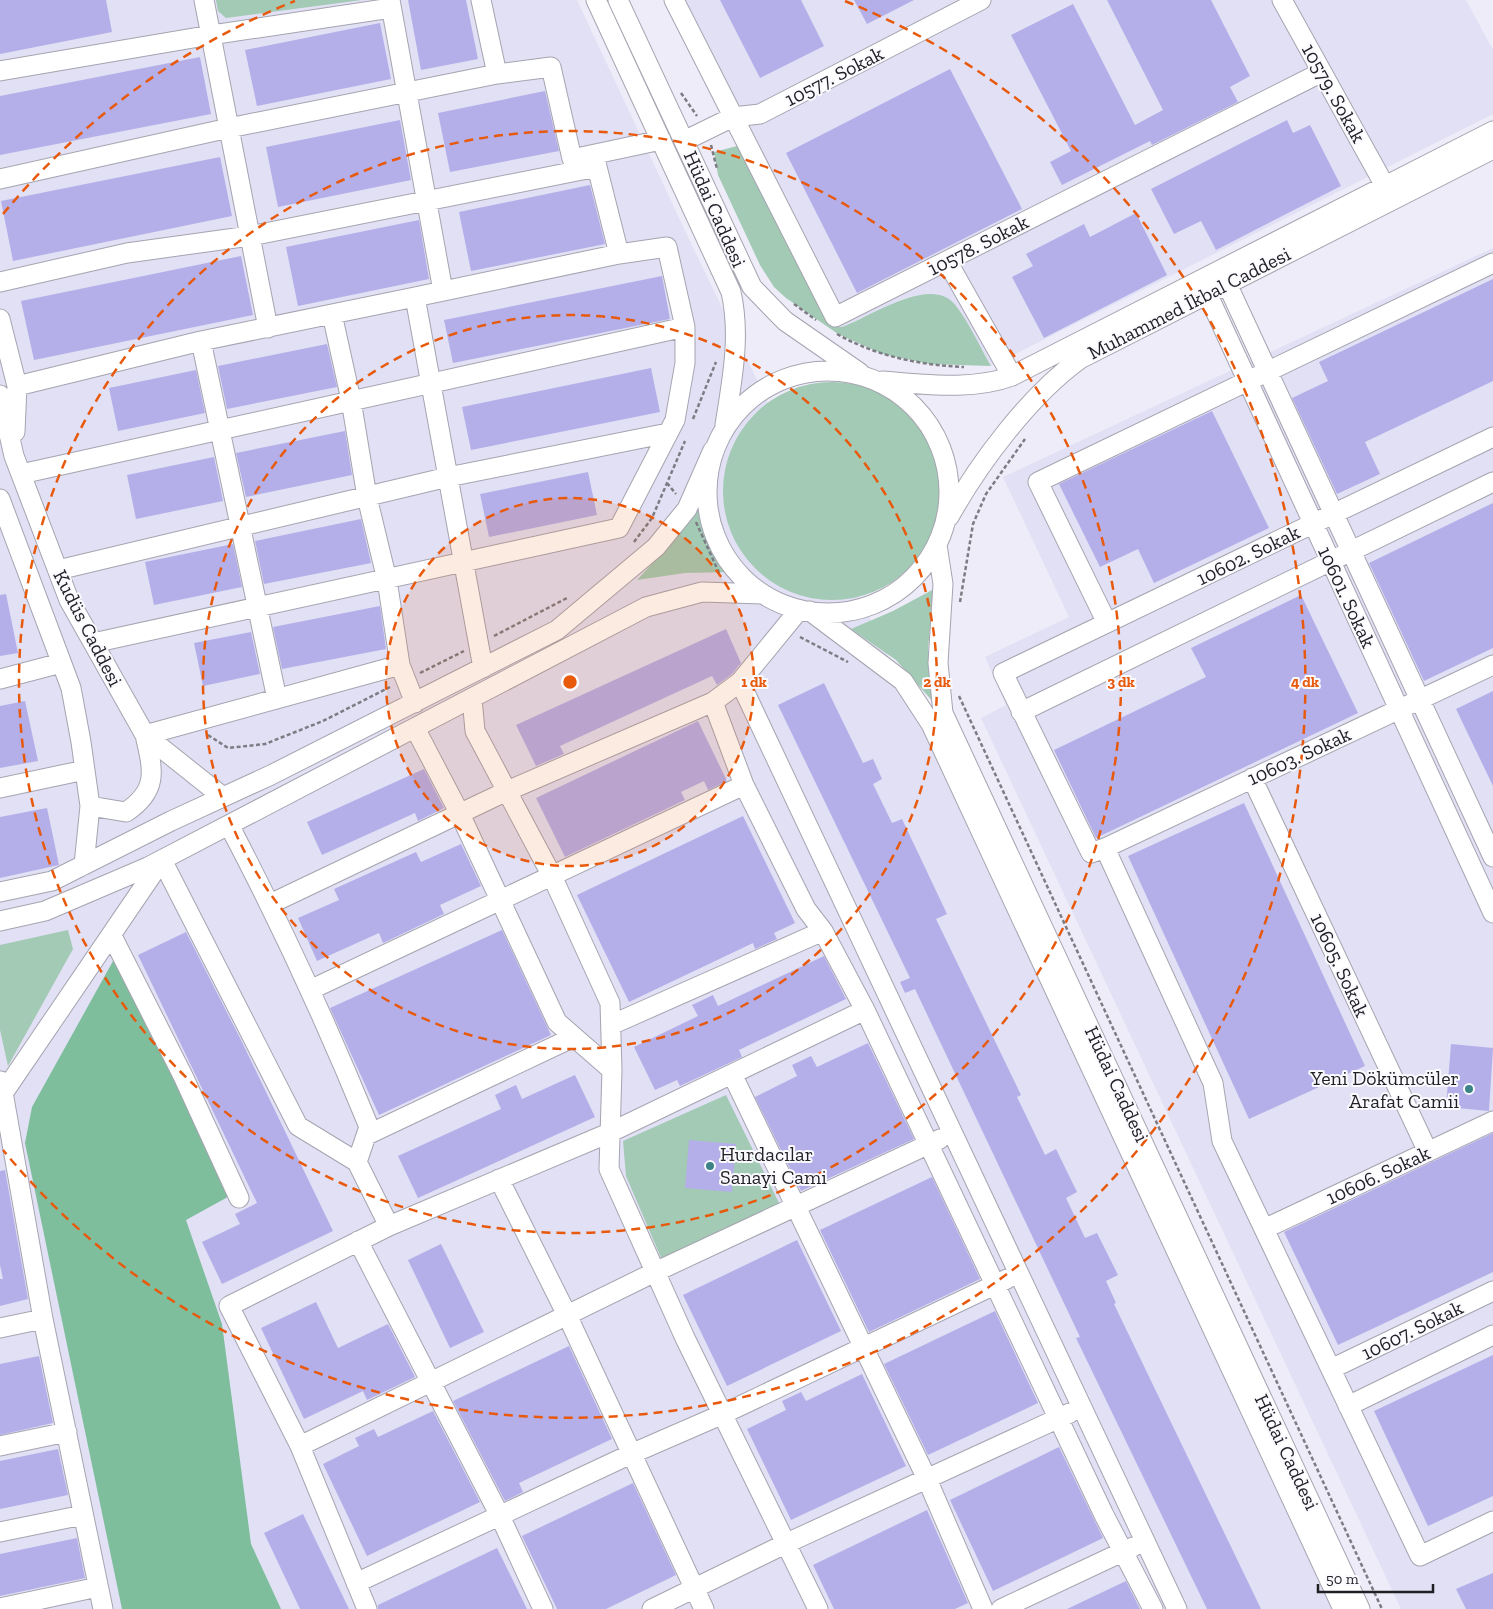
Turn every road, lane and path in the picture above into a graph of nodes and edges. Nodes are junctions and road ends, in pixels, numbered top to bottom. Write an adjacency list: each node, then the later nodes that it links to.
1 (204, 0): 9 (street)
2 (481, 0): 12 (street)
3 (596, 0): 17 (street, Hüdai Caddesi)
4 (618, 0): 18 (street, Hüdai Caddesi)
5 (674, 0): 14 (street)
6 (981, 0): 14 (street, 10577. Sokak)
7 (1282, 0): 11 (street, 10579. Sokak)
8 (391, 4): 9 (street); 13 (street)
9 (210, 35): 10 (street); 15 (street)
10 (0, 70)
11 (1322, 72): 22 (street, 10579. Sokak); 26 (street, 10578. Sokak)
12 (497, 74): 13 (street); 20 (street)
13 (408, 92): 15 (street); 23 (street)
14 (733, 117): 18 (street, 10577. Sokak); 26 (street, 10578. Sokak)
15 (229, 128): 21 (street); 24 (street)
16 (1493, 131): 22 (street, Muhammed İkbal Caddesi)
17 (660, 140): 20 (street); 46 (street, Hüdai Caddesi)
18 (684, 141): 40 (street, Hüdai Caddesi)
19 (1493, 149): 28 (street, Muhammed İkbal Caddesi)
20 (595, 161): 23 (street); 25 (street)
21 (0, 178)
22 (1385, 186): 28 (street, Muhammed İkbal Caddesi)
23 (426, 201): 24 (street); 31 (street)
24 (250, 236): 29 (street); 36 (street)
25 (619, 254): 31 (street); 35 (street)
26 (947, 261): 39 (street)
27 (1493, 263): 38 (street)
28 (1224, 277): 30 (street, Muhammed İkbal Caddesi); 38 (street, 10601. Sokak)
29 (0, 282)
30 (1204, 287): 39 (street, Muhammed İkbal Caddesi); 41 (street, 10601. Sokak); 62 (street, Muhammed İkbal Caddesi)
31 (444, 291): 32 (street)
32 (415, 297): 33 (street); 42 (street)
33 (332, 314): 36 (street); 45 (street)
34 (0, 319): 43 (street)
35 (685, 327): 42 (street); 48 (street)
36 (268, 328): 37 (street)
37 (201, 341): 43 (street); 47 (street)
38 (1268, 371): 41 (street); 59 (street, 10601. Sokak)
39 (1012, 376): 40 (street, Muhammed İkbal Caddesi)
40 (870, 378): 46 (street); 62 (street, Hüdai Caddesi)
41 (1247, 381): 60 (street, 10601. Sokak); 74 (street)
42 (430, 382): 45 (street); 53 (street)
43 (17, 386): 51 (street)
44 (0, 395): 51 (street, Kudüs Caddesi)
45 (351, 400): 47 (street); 56 (street)
46 (725, 427): 50 (street)
47 (220, 430): 52 (street); 61 (street)
48 (668, 433): 53 (street); 67 (street)
49 (1493, 437): 59 (street, 10602. Sokak)
50 (714, 450): 58 (street); 71 (street)
51 (14, 456): 52 (street, Kudüs Caddesi)
52 (21, 474): 68 (street, Kudüs Caddesi)
53 (448, 477): 56 (street); 67 (street)
54 (1493, 482): 65 (street, 10602. Sokak)
55 (667, 483): 58 (path)
56 (367, 496): 61 (street); 70 (street)
57 (0, 500): 63 (street, Kudüs Caddesi)
58 (687, 509): 69 (path); 81 (street)
59 (1334, 513): 60 (street, 10602. Sokak); 65 (street, 10601. Sokak)
60 (1313, 523): 66 (street, 10601. Sokak); 74 (street, 10602. Sokak)
61 (240, 527): 68 (street); 72 (street)
62 (944, 527): 64 (street)
63 (7, 540): 77 (street, Kudüs Caddesi)
64 (937, 545): 73 (street); 178 (street, Hüdai Caddesi)
65 (1351, 552): 66 (street, 10602. Sokak); 86 (street, 10601. Sokak)
66 (1330, 562): 89 (street, 10601. Sokak); 90 (street, 10602. Sokak)
67 (464, 563): 70 (street); 81 (street)
68 (58, 570): 76 (street, Kudüs Caddesi)
69 (720, 575)
70 (387, 580): 72 (street); 78 (street)
71 (763, 594): 73 (street); 84 (street)
72 (258, 608): 76 (street); 85 (street)
73 (805, 610): 75 (street); 177 (street, Hüdai Caddesi)
74 (1107, 623): 90 (street, 10602. Sokak)
75 (785, 629): 80 (path); 83 (street)
76 (93, 643): 92 (street, Kudüs Caddesi)
77 (61, 663): 82 (street); 93 (street, Kudüs Caddesi)
78 (400, 665): 85 (street); 88 (street)
79 (1493, 665): 86 (street, 10603. Sokak)
80 (856, 667)
81 (483, 668): 88 (street)
82 (0, 679)
83 (740, 682): 87 (street); 125 (street)
84 (472, 698): 91 (street); 97 (street)
85 (277, 699): 92 (street)
86 (1420, 699): 89 (street, 10603. Sokak); 102 (street, 10601. Sokak)
87 (713, 702): 95 (street); 97 (street)
88 (415, 703): 98 (street)
89 (1399, 709): 94 (street, 10603. Sokak); 104 (street, 10601. Sokak)
90 (1022, 712): 103 (street)
91 (415, 728): 100 (street); 101 (street)
92 (145, 735): 98 (street, Kudüs Caddesi); 99 (street)
93 (85, 770): 96 (street); 99 (street, Kudüs Caddesi)
94 (1252, 778): 103 (street, 10603. Sokak); 128 (street, 10605. Sokak)
95 (744, 785): 108 (street); 114 (street)
96 (0, 788)
97 (507, 791): 100 (street); 108 (street)
98 (223, 797): 107 (street)
99 (90, 806): 107 (street, Kudüs Caddesi)
100 (460, 814): 110 (street); 111 (street)
101 (229, 825): 106 (street); 111 (street)
102 (1489, 837): 104 (street); 105 (street, 10601. Sokak)
103 (1105, 848): 134 (street)
104 (1463, 848): 112 (street, 10601. Sokak)
105 (1493, 857)
106 (162, 860): 113 (street); 115 (street); 129 (street)
107 (84, 865): 109 (street)
108 (552, 876): 110 (street); 118 (street)
109 (0, 892)
110 (501, 901): 116 (street); 119 (street)
111 (270, 904): 116 (street)
112 (1493, 913)
113 (0, 921)
114 (823, 932): 117 (street); 118 (street)
115 (112, 936): 122 (street); 131 (street)
116 (310, 990): 126 (street)
117 (865, 1010): 121 (street); 127 (street)
118 (611, 1025): 120 (street)
119 (574, 1037): 120 (street); 126 (street)
120 (612, 1070): 124 (street)
121 (732, 1076): 124 (street); 132 (street)
122 (1, 1087): 141 (street)
123 (1493, 1121): 128 (street, 10606. Sokak)
124 (609, 1133): 130 (street); 136 (street)
125 (952, 1133): 127 (street); 137 (street)
126 (367, 1135): 129 (street)
127 (929, 1143): 132 (street); 138 (street)
128 (1428, 1152): 134 (street, 10606. Sokak)
129 (357, 1162): 133 (street)
130 (499, 1179): 133 (street); 140 (street)
131 (239, 1198)
132 (795, 1206): 136 (street); 144 (street)
133 (389, 1226): 135 (street)
134 (1264, 1229): 145 (street)
135 (358, 1241): 146 (street); 153 (street)
136 (655, 1272): 140 (street); 149 (street)
137 (1018, 1273): 138 (street); 148 (street)
138 (996, 1284): 144 (street); 150 (street)
139 (1493, 1290): 145 (street, 10607. Sokak)
140 (567, 1315): 146 (street); 154 (street)
141 (43, 1320): 142 (street); 151 (street)
142 (0, 1328)
143 (1493, 1335): 147 (street, 10607. Sokak)
144 (862, 1347): 149 (street); 155 (street)
145 (1331, 1369): 147 (street)
146 (431, 1381): 153 (street); 157 (street)
147 (1348, 1406): 158 (street)
148 (1081, 1407): 150 (street); 160 (street)
149 (723, 1414): 154 (street); 161 (street)
150 (1058, 1418): 155 (street); 162 (street)
151 (67, 1432): 152 (street); 156 (street)
152 (0, 1446)
153 (300, 1446): 163 (street)
154 (631, 1454): 157 (street); 165 (street)
155 (927, 1479): 161 (street); 173 (street)
156 (83, 1515): 159 (street); 164 (street)
157 (500, 1516): 163 (street); 169 (street)
158 (1493, 1521)
159 (0, 1532)
160 (1144, 1540): 162 (street); 176 (street)
161 (787, 1544): 165 (street); 172 (street)
162 (1123, 1552): 174 (street); 175 (street)
163 (356, 1583): 168 (street)
164 (98, 1587): 166 (street); 167 (street)
165 (695, 1590): 170 (street); 171 (street)
166 (0, 1608)
167 (103, 1609)
168 (367, 1609)
169 (543, 1609)
170 (652, 1609)
171 (704, 1609)
172 (818, 1609)
173 (983, 1609)
174 (1001, 1609)
175 (1153, 1609)
176 (1177, 1609)
177 (1342, 1609)
178 (1360, 1609)

